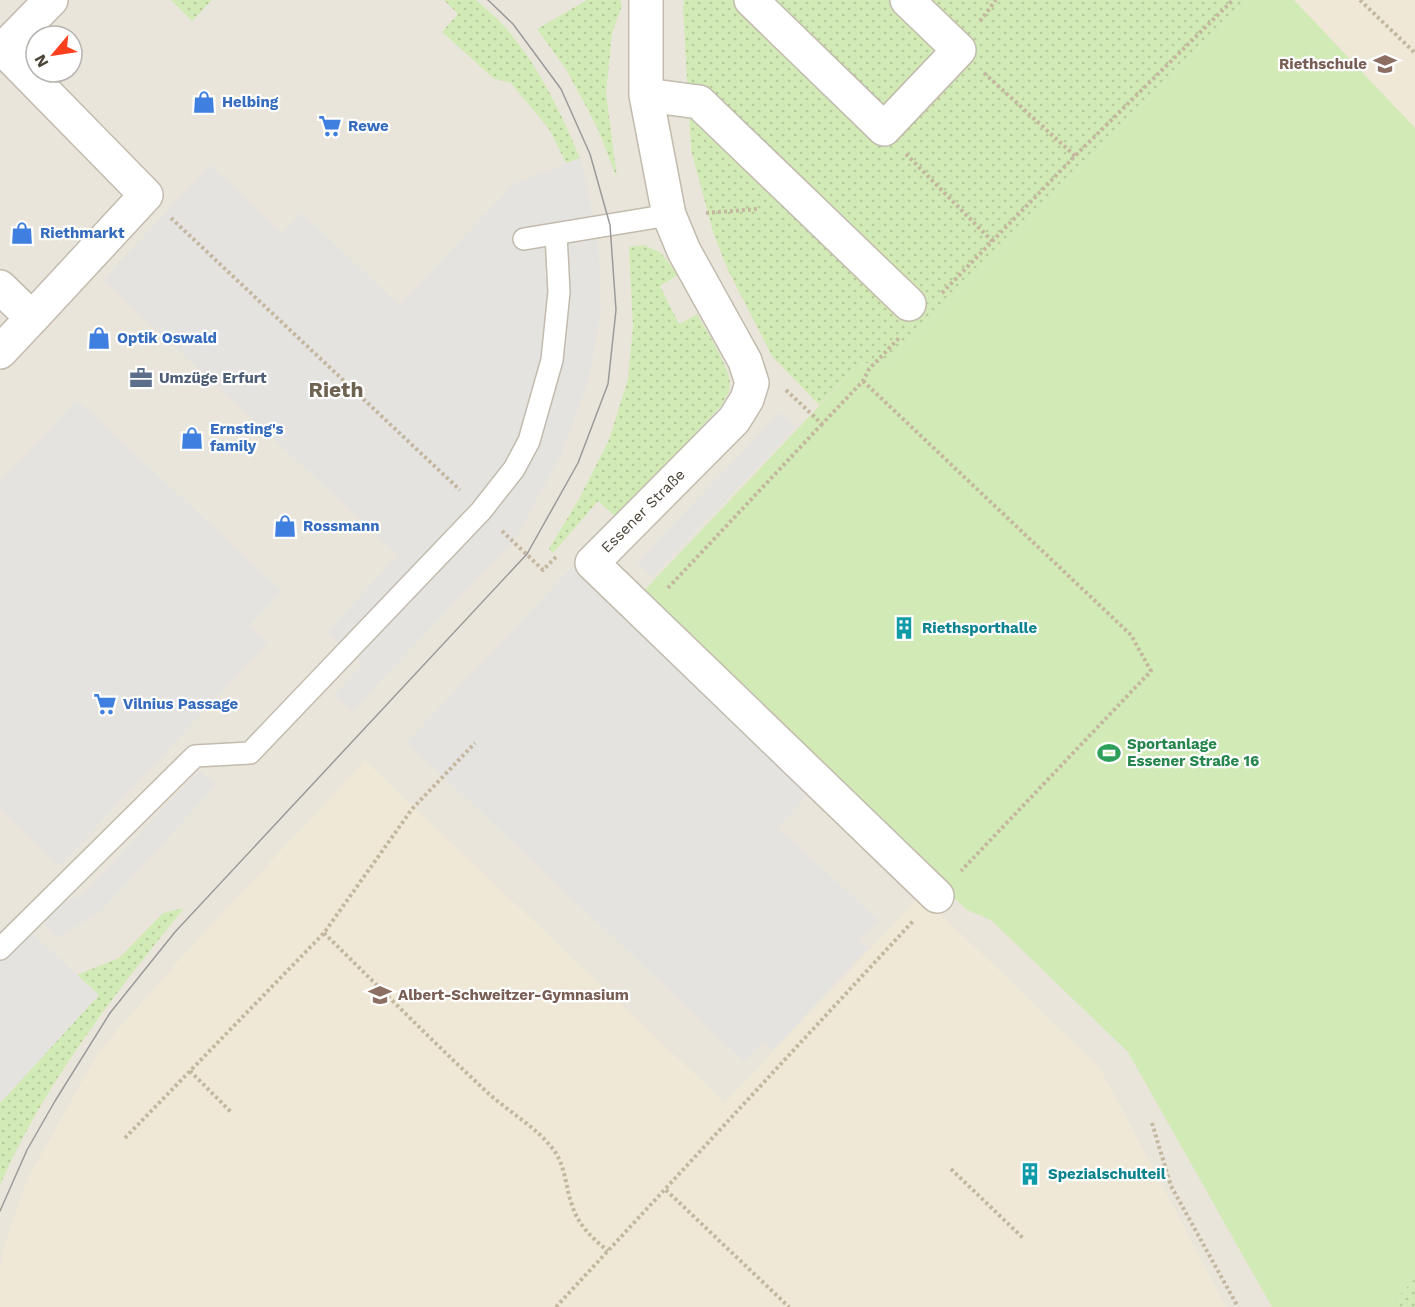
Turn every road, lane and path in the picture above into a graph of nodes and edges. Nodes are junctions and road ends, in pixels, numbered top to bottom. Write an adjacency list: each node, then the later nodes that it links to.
1 (51, 0): 8 (street)
2 (646, 0): 10 (street)
3 (751, 0): 11 (street)
4 (907, 0): 7 (street)
5 (1233, 0): 12 (path)
6 (1360, 0): 9 (path)
7 (959, 50): 11 (street); 12 (path)
8 (2, 51): 13 (street)
9 (1415, 53)
10 (646, 95): 14 (street); 15 (street)
11 (885, 129): 18 (path)
12 (1075, 156): 18 (path)
13 (146, 195): 21 (street); 26 (path)
14 (812, 210): 15 (path); 20 (street)
15 (669, 215): 16 (lane); 24 (street)
16 (556, 234): 17 (lane); 26 (lane)
17 (524, 239)
18 (992, 241): 20 (path)
19 (0, 287): 21 (street)
20 (917, 311): 23 (path)
21 (32, 318): 22 (street)
22 (0, 352)
23 (863, 381): 25 (path); 30 (path)
24 (747, 399): 25 (path); 28 (street, Essener Straße)
25 (822, 424): 28 (path)
26 (482, 511): 27 (path); 32 (lane)
27 (559, 554)
28 (645, 614): 30 (street, Essener Straße)
29 (475, 743): 31 (path)
30 (937, 896): 38 (path)
31 (324, 933): 33 (path); 40 (path)
32 (0, 949)
33 (190, 1071): 34 (path); 36 (path)
34 (232, 1113)
35 (1152, 1123): 43 (path)
36 (125, 1138)
37 (951, 1169): 39 (path)
38 (666, 1190): 40 (path); 42 (path)
39 (1024, 1239)
40 (608, 1252): 41 (path)
41 (556, 1307)
42 (789, 1307)
43 (1238, 1307)

